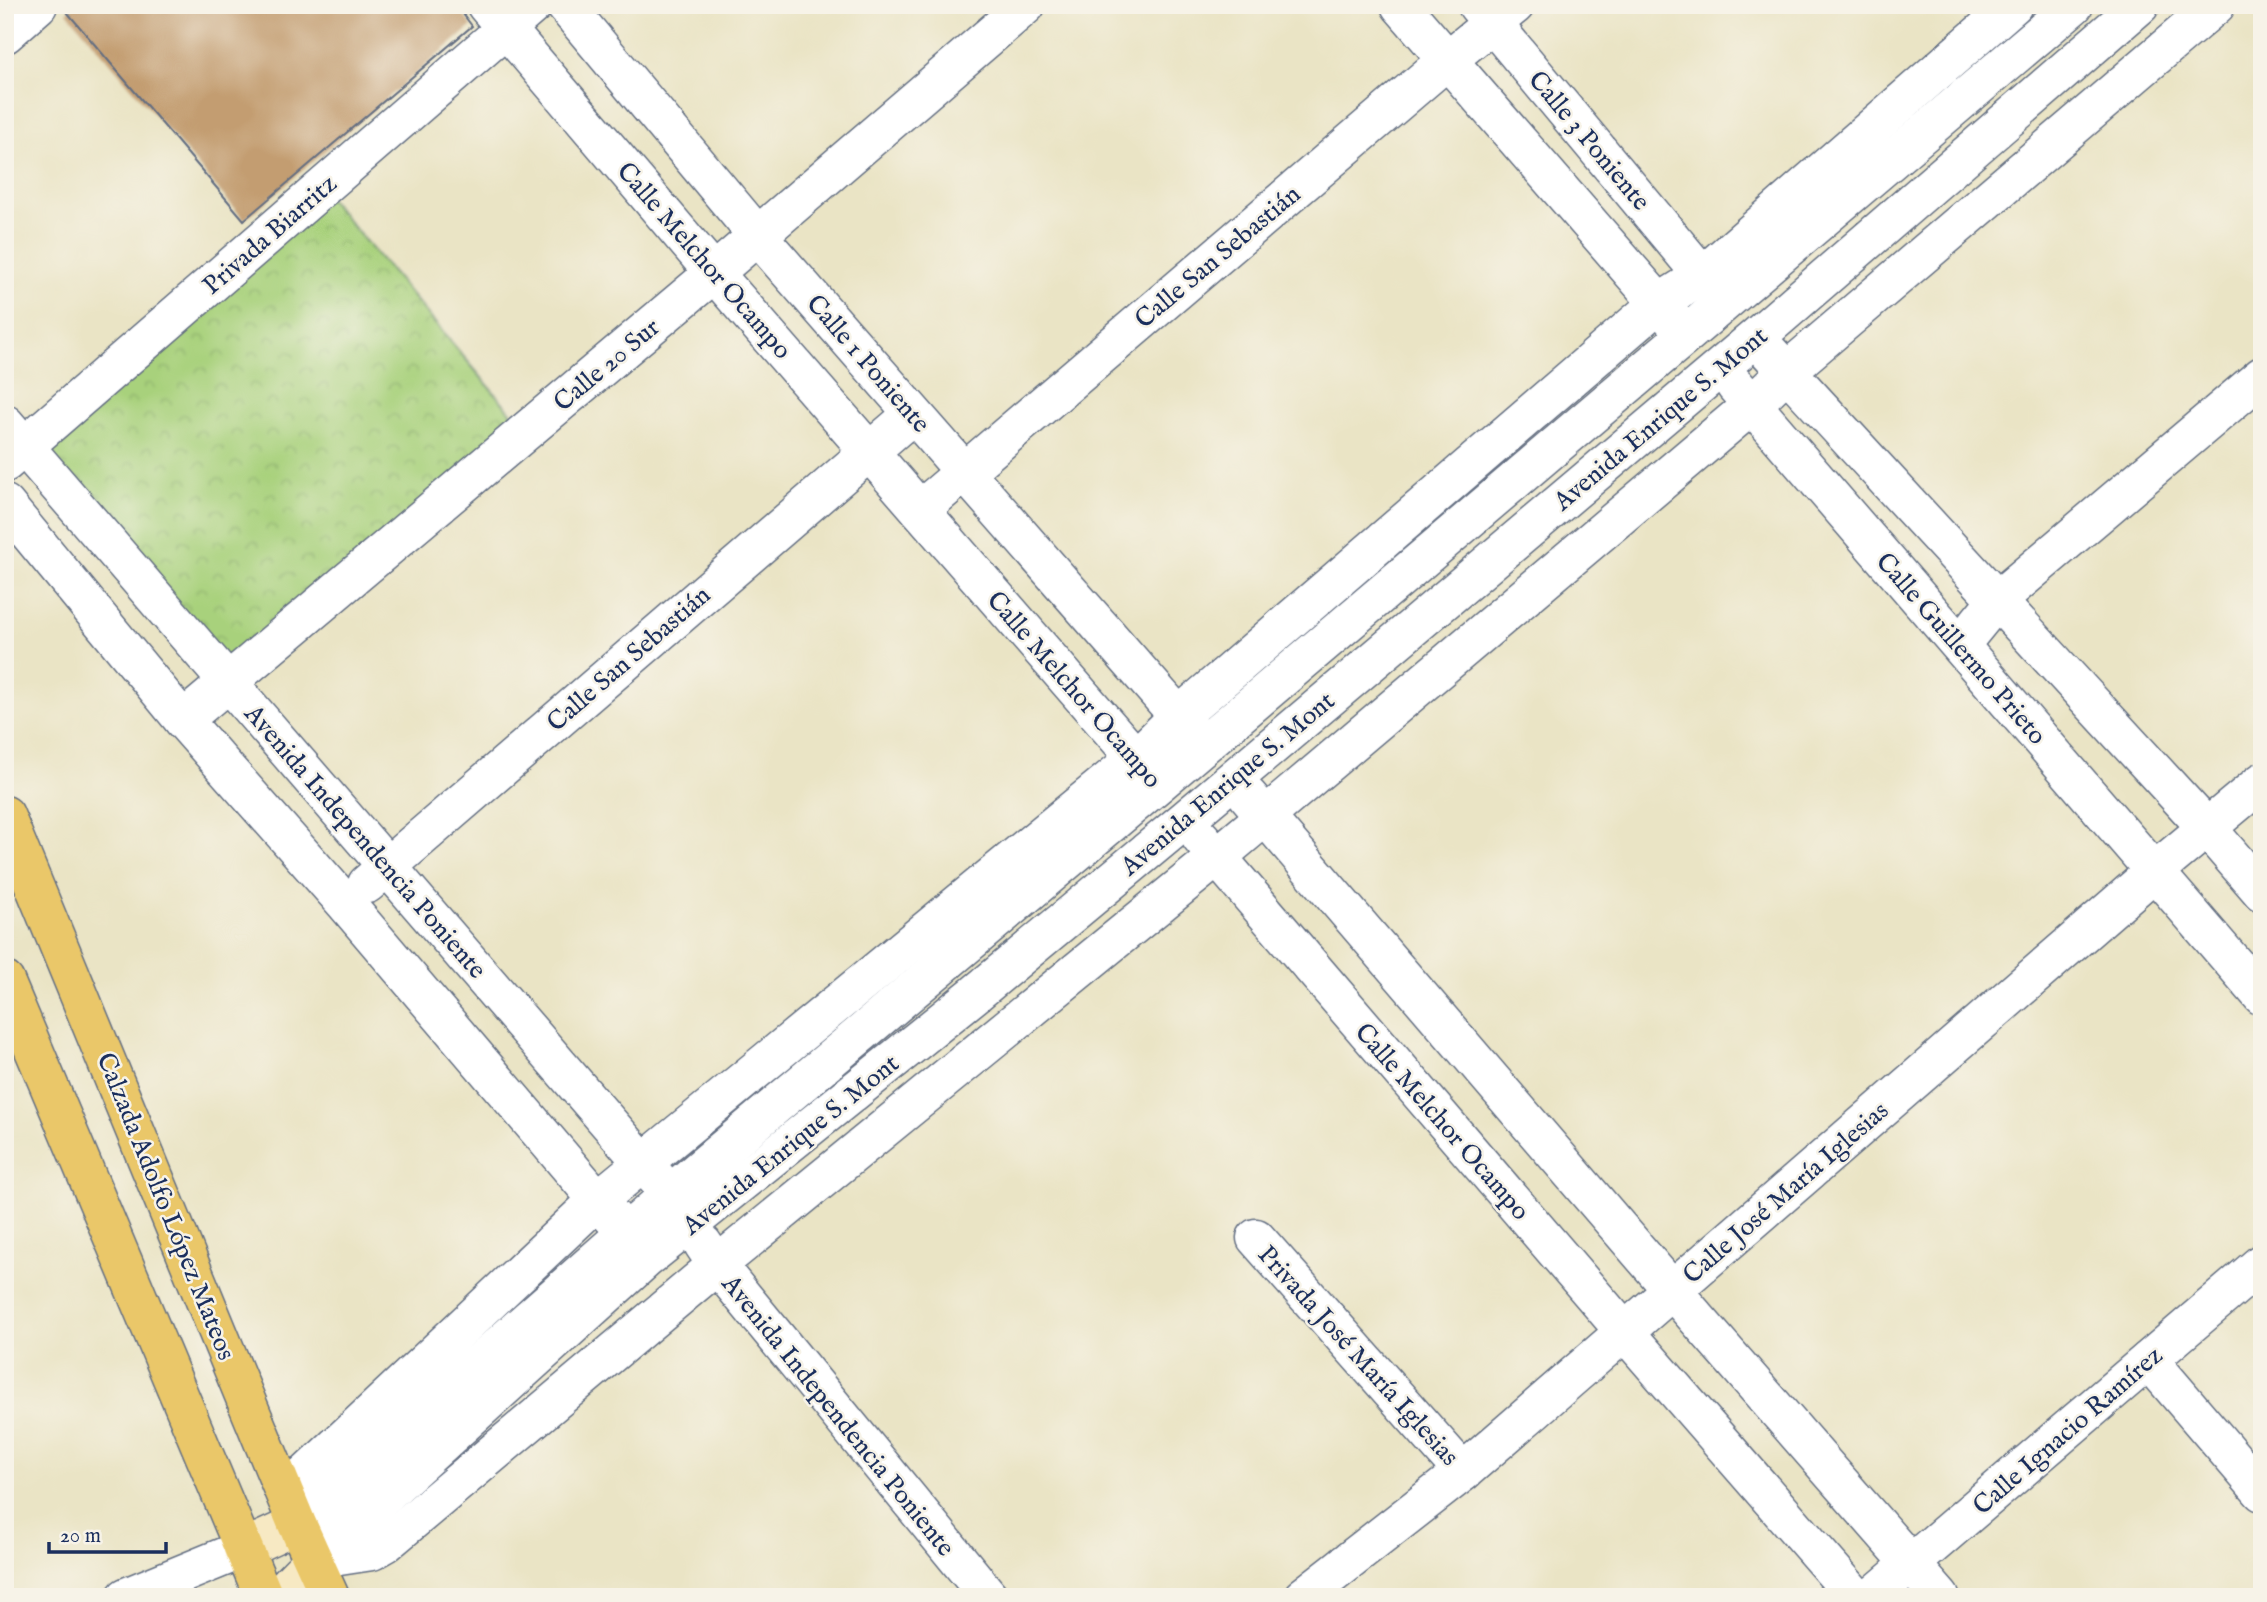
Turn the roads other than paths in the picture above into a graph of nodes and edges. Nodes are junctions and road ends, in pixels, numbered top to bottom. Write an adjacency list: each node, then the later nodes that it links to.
1 (38, 5): 11 (street)
2 (565, 5): 13 (street, Calle 1 Poniente)
3 (1026, 5): 13 (street, Calle 20 Sur)
4 (1400, 5): 12 (street, Calle Guillermo Prieto)
5 (2013, 5): 15 (street)
6 (2074, 5): 15 (street, Avenida Enrique S. Mont)
7 (2140, 5): 18 (street, Avenida Enrique S. Mont)
8 (2216, 5): 20 (street)
9 (1495, 11): 12 (street, Calle San Sebastián); 15 (street, Calle 3 Poniente)
10 (508, 13): 14 (street, Calle Melchor Ocampo); 24 (street, Privada Biarritz)
11 (5, 34)
12 (1446, 61): 16 (street, Calle Guillermo Prieto); 26 (street, Calle San Sebastián)
13 (757, 235): 14 (street, Calle 20 Sur); 23 (street, Calle 1 Poniente)
14 (714, 273): 25 (street, Calle Melchor Ocampo); 31 (street, Calle 20 Sur)
15 (1713, 289): 16 (street); 17 (street, Avenida Enrique S. Mont); 18 (street, Calle Guillermo Prieto)
16 (1659, 303): 17 (street, Calle Guillermo Prieto); 32 (street)
17 (1685, 334): 19 (street, Calle Guillermo Prieto); 34 (street, Avenida Enrique S. Mont)
18 (1755, 338): 19 (street, Avenida Enrique S. Mont); 20 (street, Calle Guillermo Prieto)
19 (1718, 367): 22 (street, Calle Guillermo Prieto); 36 (street, Avenida Enrique S. Mont)
20 (1787, 371): 22 (street); 29 (street, Calle Guillermo Prieto)
21 (2262, 376): 29 (street)
22 (1753, 404): 30 (street, Calle Guillermo Prieto); 39 (street)
23 (913, 414): 25 (street, Calle San Sebastián); 26 (street, Calle 1 Poniente)
24 (12, 445): 31 (street, Avenida Independencia Poniente)
25 (869, 450): 28 (street, Calle Melchor Ocampo); 43 (street, Calle San Sebastián)
26 (964, 472): 28 (street, Calle San Sebastián); 32 (street, Calle 1 Poniente)
27 (5, 504): 33 (street)
28 (920, 510): 35 (street, Calle Melchor Ocampo)
29 (1996, 601): 30 (street); 41 (street, Calle Guillermo Prieto)
30 (1960, 645): 44 (street, Calle Guillermo Prieto)
31 (229, 681): 33 (street, Calle 20 Sur); 43 (street, Avenida Independencia Poniente)
32 (1179, 716): 34 (street); 35 (street)
33 (183, 720): 46 (street)
34 (1204, 745): 35 (street, Avenida Enrique S. Mont); 36 (street)
35 (1147, 771): 40 (street, Calle Melchor Ocampo); 49 (street); 51 (street, Avenida Enrique S. Mont)
36 (1233, 778): 39 (street); 40 (street, Avenida Enrique S. Mont)
37 (2262, 782): 41 (street, Calle José María Iglesias)
38 (5, 815): 61 (main road, Calzada Adolfo López Mateos)
39 (1265, 816): 42 (street); 56 (street)
40 (1185, 819): 42 (street, Calle Melchor Ocampo); 51 (street, Avenida Enrique S. Mont)
41 (2206, 827): 44 (street, Calle José María Iglesias); 45 (street, Calle Guillermo Prieto)
42 (1217, 857): 55 (street); 57 (street, Calle Melchor Ocampo)
43 (386, 867): 46 (street, Calle San Sebastián); 49 (street, Avenida Independencia Poniente)
44 (2155, 871): 48 (street, Calle Guillermo Prieto); 56 (street, Calle José María Iglesias)
45 (2262, 892)
46 (345, 904): 50 (street)
47 (5, 981): 62 (main road)
48 (2262, 996)
49 (643, 1161): 50 (street); 51 (street, Avenida Independencia Poniente)
50 (599, 1199): 53 (street); 61 (street)
51 (680, 1210): 53 (street, Avenida Enrique S. Mont); 55 (street, Avenida Independencia Poniente)
52 (1256, 1238): 59 (street, Privada José María Iglesias)
53 (636, 1246): 55 (street, Avenida Independencia Poniente); 61 (street, Avenida Enrique S. Mont); 63 (street, Avenida Enrique S. Mont)
54 (2262, 1263): 58 (street, Calle Ignacio Ramírez)
55 (717, 1265): 63 (street); 69 (street, Avenida Independencia Poniente)
56 (1672, 1290): 57 (street, Calle José María Iglesias); 64 (street)
57 (1624, 1331): 59 (street, Calle José María Iglesias); 71 (street, Calle Melchor Ocampo)
58 (2148, 1360): 60 (street); 64 (street, Calle Ignacio Ramírez)
59 (1463, 1472): 70 (street, Calle José María Iglesias)
60 (2262, 1492)
61 (290, 1508): 62 (main road); 63 (main road, Calzada Adolfo López Mateos)
62 (243, 1549): 65 (street); 66 (main road)
63 (313, 1560): 67 (main road); 68 (main road, Calzada Adolfo López Mateos)
64 (1911, 1563): 72 (street, Calle Ignacio Ramírez); 73 (street)
65 (126, 1597)
66 (264, 1597)
67 (277, 1597)
68 (330, 1597)
69 (989, 1597)
70 (1303, 1597)
71 (1856, 1597)
72 (1872, 1597)
73 (1940, 1597)

